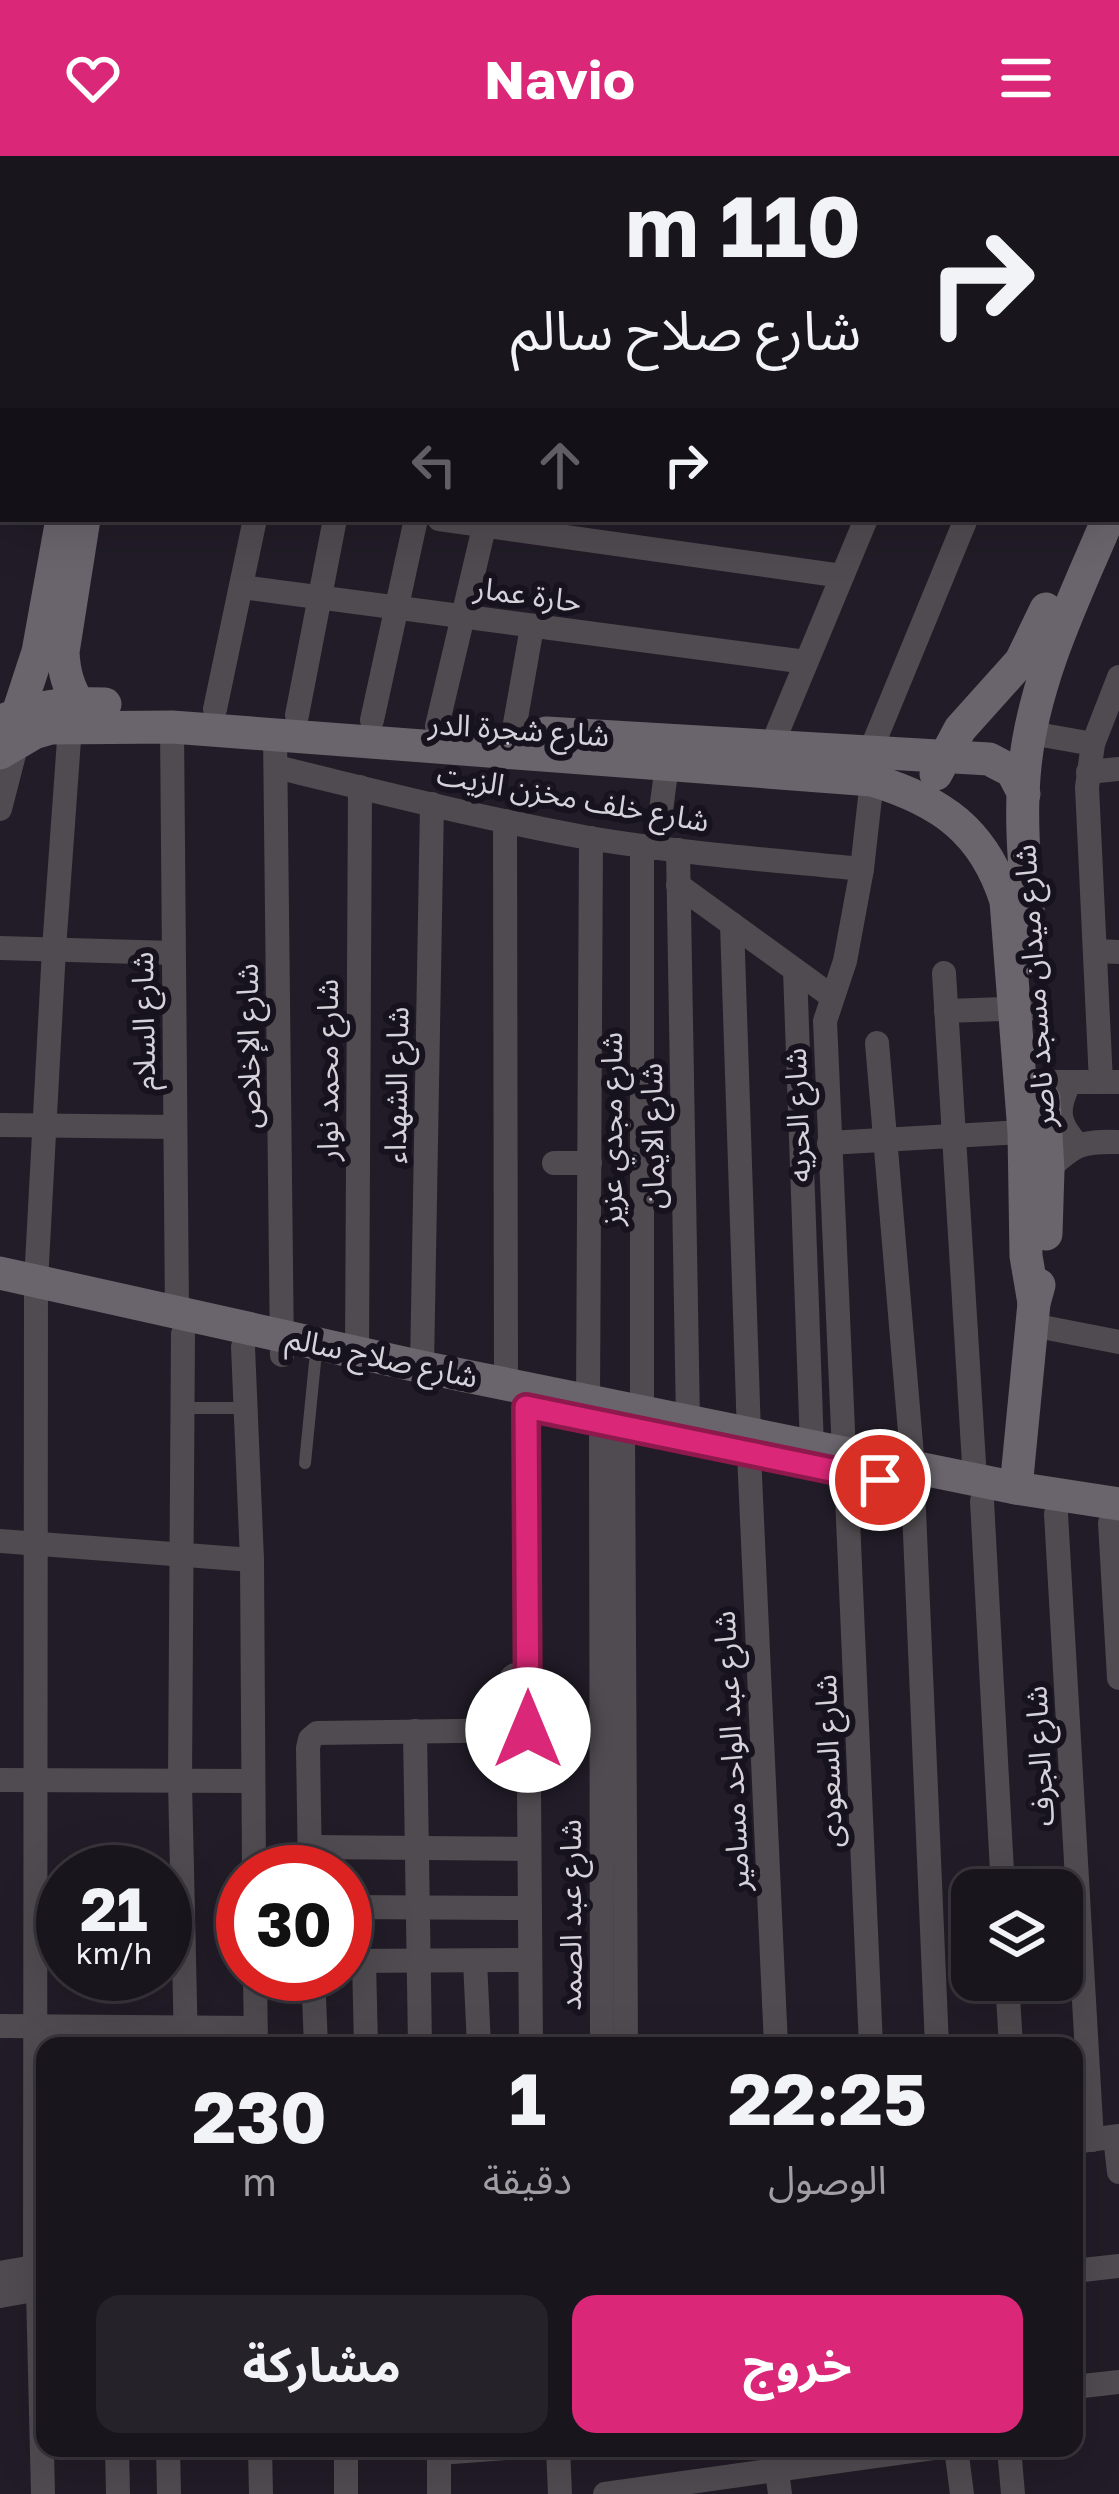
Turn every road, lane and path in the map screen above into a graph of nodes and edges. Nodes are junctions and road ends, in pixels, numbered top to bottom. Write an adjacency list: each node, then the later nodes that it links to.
1 (62, 522): 17 (street)
2 (84, 522): 17 (street)
3 (254, 522): 12 (street)
4 (334, 522): 13 (street, شارع الإخلاص)
5 (415, 522): 14 (street)
6 (485, 522): 11 (street); 15 (street)
7 (865, 522): 11 (street)
8 (965, 522): 34 (street, شارع الحريه)
9 (1098, 522): 20 (street)
10 (1099, 522): 25 (street, شارع ميدان مسجد ناصر)
11 (842, 576): 18 (street)
12 (241, 586): 13 (street, حارة عمار); 21 (street)
13 (320, 597): 14 (street, حارة عمار); 28 (street, شارع الإخلاص)
14 (396, 608): 15 (street, حارة عمار); 23 (street)
15 (463, 616): 16 (street, حارة عمار); 24 (street)
16 (532, 627): 18 (street, حارة عمار); 29 (street)
17 (54, 632): 22 (street); 27 (street)
18 (806, 662): 31 (street)
19 (1119, 677): 30 (street)
20 (990, 695): 25 (street); 32 (street)
21 (215, 709): 22 (street, شارع شجرة الدر); 28 (street, شارع شجرة الدر)
22 (74, 715): 26 (street, شارع شجرة الدر); 27 (street, شارع شجرة الدر); 49 (street)
23 (372, 721): 24 (street, شارع شجرة الدر); 28 (street, شارع شجرة الدر)
24 (437, 726): 29 (street, شارع شجرة الدر)
25 (1032, 727): 30 (street); 38 (street, شارع ميدان مسجد ناصر)
26 (172, 728): 28 (street, شارع شجرة الدر); 51 (street, شارع السلام)
27 (9, 733): 40 (street)
28 (283, 739): 29 (street, شارع شجرة الدر); 37 (street, شارع خلف مخزن الزيت); 79 (street, شارع الإخلاص)
29 (512, 742): 31 (street, شارع شجرة الدر); 33 (street, شارع شجرة الدر)
30 (1094, 744): 36 (street)
31 (772, 745): 34 (street, شارع شجرة الدر)
32 (943, 756): 34 (street, شارع شجرة الدر); 38 (street, شارع شجرة الدر); 41 (street)
33 (667, 765): 34 (street, شارع شجرة الدر); 44 (street)
34 (871, 766): 41 (street, شارع شجرة الدر); 45 (street, شارع الحريه)
35 (1119, 769): 36 (street)
36 (1088, 772): 50 (street)
37 (360, 787): 39 (street, شارع خلف مخزن الزيت); 80 (street, شارع محمد نوار)
38 (1024, 799): 41 (street); 55 (street, شارع ميدان مسجد ناصر)
39 (431, 804): 42 (street, شارع خلف مخزن الزيت); 81 (street, شارع الشهداء)
40 (0, 809)
41 (944, 812): 55 (street, شارع ميدان مسجد ناصر)
42 (506, 821): 43 (street, شارع خلف مخزن الزيت); 82 (street)
43 (591, 838): 44 (street, شارع خلف مخزن الزيت); 70 (street)
44 (659, 848): 45 (street, شارع خلف مخزن الزيت); 46 (street, شارع الايمان); 85 (street, شارع مجدي عزيز)
45 (862, 869): 54 (street, شارع الحريه)
46 (678, 885): 47 (street); 86 (street, شارع الايمان)
47 (732, 924): 52 (street); 87 (street, شارع عبد الواحد مسامير)
48 (0, 948): 49 (street)
49 (54, 949): 51 (street); 61 (street)
50 (1107, 951): 59 (street)
51 (173, 953): 62 (street, شارع السلام)
52 (795, 970): 54 (street); 88 (street)
53 (944, 973): 56 (street)
54 (831, 996): 67 (street, شارع الحريه)
55 (1026, 1009): 56 (street); 58 (street, شارع ميدان مسجد ناصر); 63 (street, شارع ميدان مسجد ناصر)
56 (946, 1010): 64 (street)
57 (877, 1043): 65 (street)
58 (1056, 1082): 59 (street); 68 (street); 71 (street, شارع ميدان مسجد ناصر)
59 (1110, 1082)
60 (0, 1125): 61 (street)
61 (45, 1125): 62 (street); 73 (street)
62 (175, 1126): 76 (street, شارع السلام)
63 (1024, 1132): 64 (street); 75 (street, شارع ميدان مسجد ناصر)
64 (955, 1136): 65 (street); 92 (street)
65 (884, 1140): 67 (street); 90 (street)
66 (1119, 1142): 68 (street)
67 (829, 1143): 88 (street, شارع الحريه)
68 (1078, 1145): 71 (street)
69 (554, 1162): 70 (street)
70 (590, 1163): 85 (street)
71 (1048, 1170): 75 (street, شارع ميدان مسجد ناصر)
72 (0, 1274): 73 (street, شارع صلاح سالم)
73 (36, 1292): 74 (street, شارع صلاح سالم); 76 (street, شارع صلاح سالم); 96 (street)
74 (0, 1294)
75 (1033, 1314): 77 (street); 91 (street, شارع ميدان مسجد ناصر)
76 (180, 1324): 78 (street, شارع صلاح سالم); 79 (street, شارع صلاح سالم); 83 (street, شارع السلام)
77 (1119, 1342)
78 (243, 1347): 79 (street, شارع صلاح سالم); 84 (street)
79 (293, 1352): 80 (street, شارع صلاح سالم); 82 (street, شارع صلاح سالم); 89 (lane)
80 (357, 1353): 81 (street, شارع صلاح سالم)
81 (422, 1367): 82 (street, شارع صلاح سالم)
82 (516, 1396): 85 (street, شارع صلاح سالم); 99 (street)
83 (183, 1408): 84 (lane); 97 (street, شارع السلام)
84 (246, 1408): 98 (street)
85 (613, 1416): 86 (street, شارع صلاح سالم); 87 (street, شارع صلاح سالم); 135 (street, شارع عبد الصمد); 136 (street, شارع عبد الصمد)
86 (688, 1421): 87 (street, شارع صلاح سالم)
87 (749, 1444): 88 (street, شارع صلاح سالم); 137 (street, شارع عبد الواحد مسامير)
88 (834, 1458): 90 (street, شارع صلاح سالم); 138 (street, شارع السعودى)
89 (304, 1463)
90 (913, 1477): 92 (street, شارع صلاح سالم); 139 (street)
91 (1016, 1488): 92 (street, شارع صلاح سالم); 94 (street, شارع صلاح سالم)
92 (979, 1490): 93 (street, شارع صلاح سالم); 113 (street)
93 (1056, 1514): 94 (street, شارع صلاح سالم); 141 (street, شارع الجرف)
94 (1116, 1517): 100 (street)
95 (0, 1541): 96 (street)
96 (38, 1543): 97 (street); 105 (street)
97 (183, 1556): 98 (street); 107 (street, شارع السلام)
98 (252, 1560): 106 (street)
99 (528, 1667): 101 (lane); 102 (street)
100 (1119, 1678)
101 (503, 1682)
102 (528, 1730): 103 (street); 111 (street)
103 (415, 1731): 109 (street); 110 (street)
104 (0, 1780): 105 (street)
105 (37, 1780): 107 (street); 126 (street)
106 (253, 1781): 107 (street); 108 (street)
107 (180, 1782): 128 (street, شارع السلام)
108 (254, 1845)
109 (310, 1845)
110 (417, 1848): 111 (street); 112 (street); 115 (street)
111 (529, 1849): 116 (street)
112 (372, 1853)
113 (1002, 1869)
114 (372, 1907): 115 (street)
115 (418, 1907): 116 (street); 120 (street)
116 (530, 1908): 118 (street)
117 (475, 1960): 118 (street); 120 (street); 133 (street)
118 (530, 1960): 134 (street)
119 (372, 1961): 120 (street)
120 (418, 1961): 132 (street)
121 (255, 2001): 129 (street)
122 (314, 2001): 130 (street)
123 (360, 2001): 131 (street)
124 (1008, 2001): 140 (street)
125 (0, 2026): 126 (street)
126 (36, 2028): 127 (street); 128 (street)
127 (36, 2037)
128 (186, 2037): 129 (street)
129 (256, 2037)
130 (316, 2037)
131 (365, 2037)
132 (420, 2037)
133 (478, 2037)
134 (531, 2037)
135 (602, 2037)
136 (626, 2037)
137 (776, 2037)
138 (870, 2037)
139 (937, 2037)
140 (1010, 2037)
141 (1100, 2139): 142 (street, شارع الجرف)
142 (1119, 2173)
143 (1119, 2266): 144 (street)
144 (1083, 2270)
145 (0, 2273): 146 (street)
146 (36, 2277)
147 (36, 2280): 148 (street)
148 (0, 2296)
149 (1083, 2379): 150 (street)
150 (1119, 2382)
151 (43, 2457): 162 (street)
152 (117, 2457): 163 (street)
153 (168, 2457): 164 (street)
154 (260, 2457): 165 (street)
155 (346, 2457): 166 (street)
156 (439, 2457): 167 (street)
157 (558, 2457): 168 (street)
158 (872, 2457): 161 (street)
159 (957, 2457): 170 (street)
160 (1010, 2457): 171 (street)
161 (777, 2471): 169 (street)
162 (43, 2494)
163 (118, 2494)
164 (169, 2494)
165 (261, 2494)
166 (346, 2494)
167 (439, 2494)
168 (560, 2494)
169 (605, 2494)
170 (962, 2494)
171 (1013, 2494)

